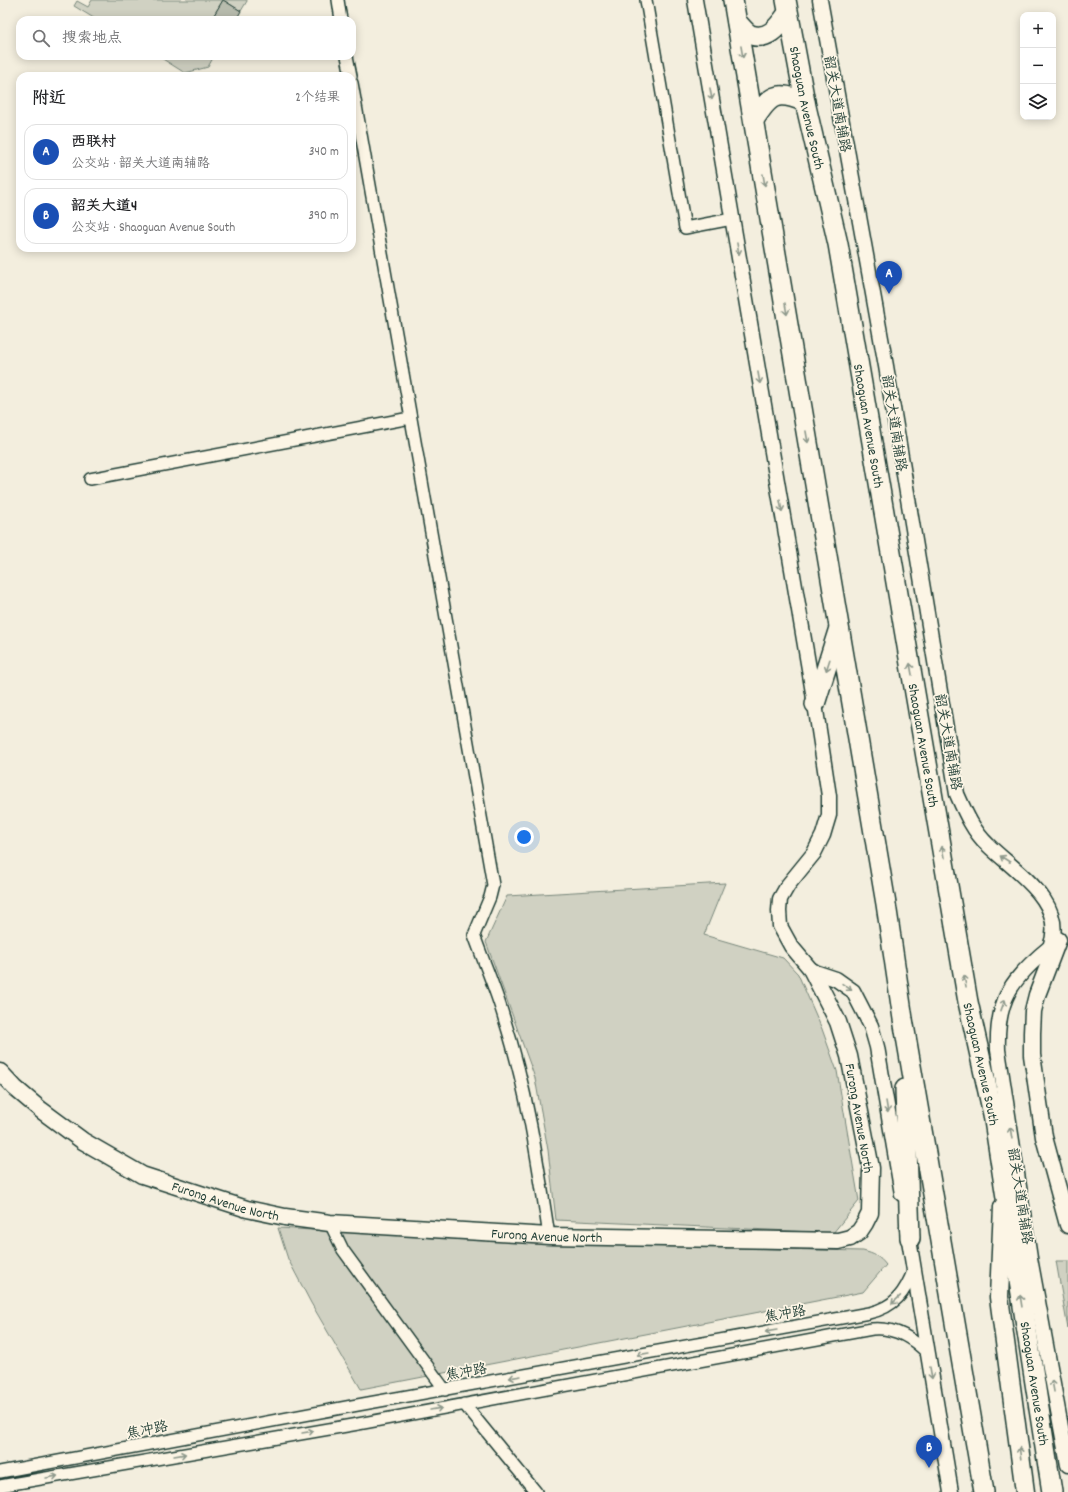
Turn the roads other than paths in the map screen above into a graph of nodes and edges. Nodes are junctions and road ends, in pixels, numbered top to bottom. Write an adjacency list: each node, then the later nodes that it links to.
1 (338, 0): 7 (street)
2 (646, 0): 14 (street)
3 (695, 0): 14 (street, one-way to 14)
4 (733, 0): 8 (highway)
5 (820, 0): 19 (street, 韶关大道南辅路, one-way to 5)
6 (787, 6): 8 (highway); 11 (highway, Shaoguan Avenue South)
7 (340, 16)
8 (737, 22): 13 (highway, one-way to 13)
9 (348, 60): 10 (street)
10 (350, 72)
11 (805, 102): 13 (highway); 25 (highway, Shaoguan Avenue South, one-way to 11)
12 (356, 106): 15 (street)
13 (754, 120): 17 (highway, one-way to 17)
14 (732, 219): 18 (street, one-way to 18)
15 (410, 418): 16 (street); 28 (street)
16 (90, 479)
17 (840, 628): 18 (highway, one-way to 18); 23 (highway)
18 (815, 704): 22 (street)
19 (1055, 894)
20 (1066, 926): 21 (street, 韶关大道南辅路)
21 (1058, 940): 27 (main road); 34 (street, 韶关大道南辅路, one-way to 21)
22 (812, 971): 28 (main road, Furong Avenue North); 29 (street, one-way to 29)
23 (903, 1019): 29 (highway); 39 (highway)
24 (0, 1072): 26 (main road, Furong Avenue North)
25 (1003, 1188): 40 (main road, one-way to 25); 41 (highway, Shaoguan Avenue South, one-way to 25)
26 (330, 1223): 28 (main road, Furong Avenue North); 32 (street)
27 (1068, 1225)
28 (549, 1236)
29 (910, 1238): 30 (street)
30 (915, 1266): 31 (street); 32 (street, 焦冲路, one-way to 32)
31 (928, 1354): 33 (street); 38 (street, one-way to 38)
32 (445, 1390): 35 (street, 焦冲路)
33 (464, 1404): 36 (street, one-way to 33); 37 (street)
34 (1068, 1466)
35 (0, 1472)
36 (0, 1486)
37 (536, 1492)
38 (951, 1492)
39 (984, 1492)
40 (1025, 1492)
41 (1052, 1492)

